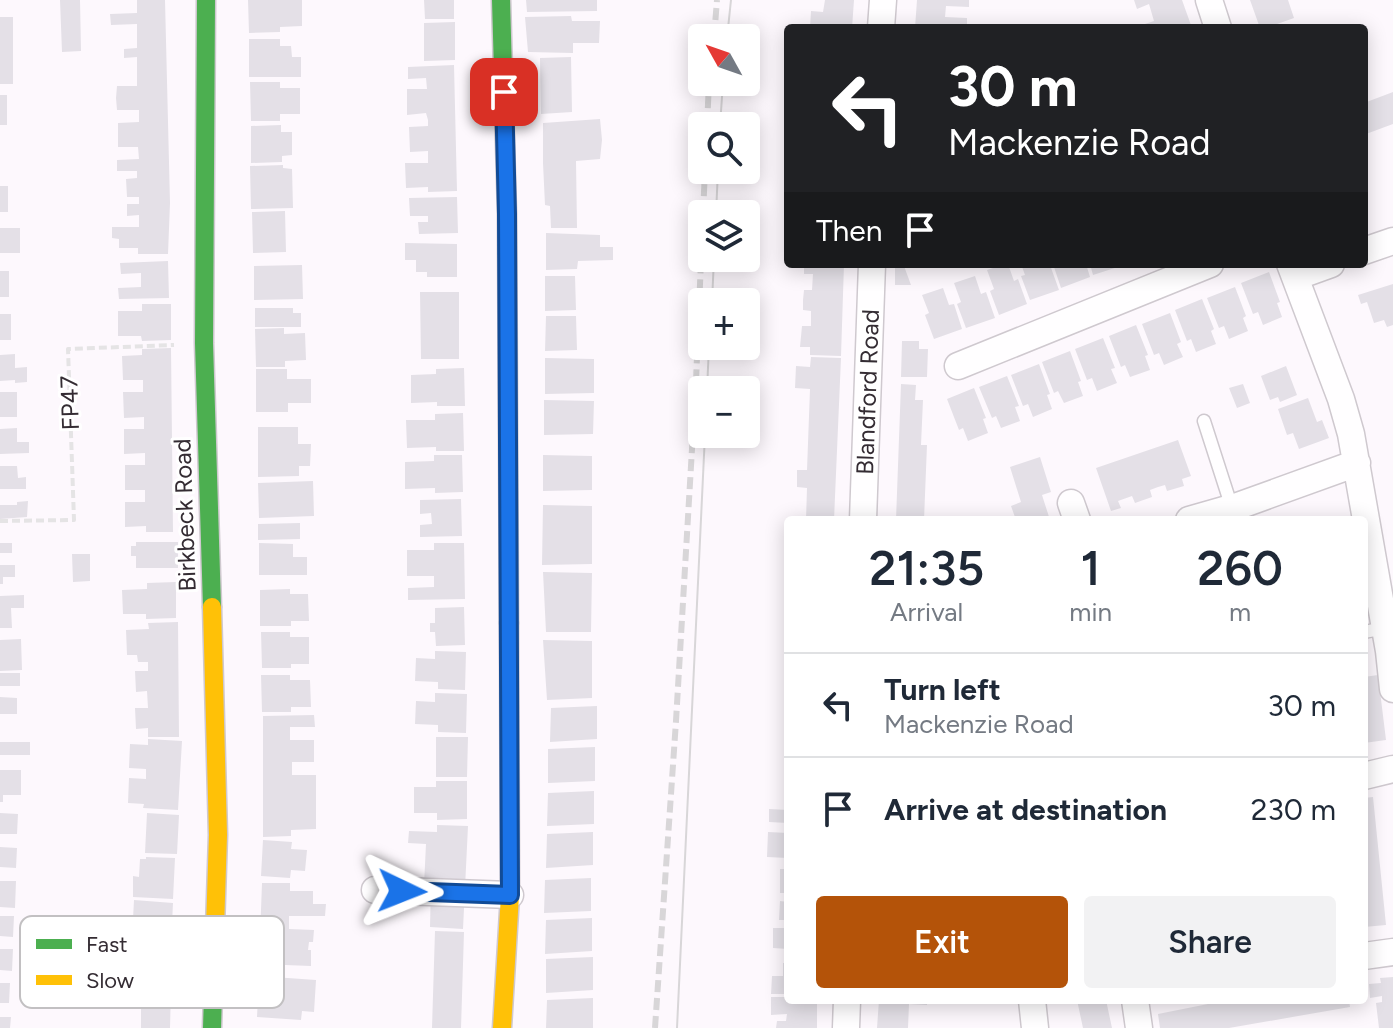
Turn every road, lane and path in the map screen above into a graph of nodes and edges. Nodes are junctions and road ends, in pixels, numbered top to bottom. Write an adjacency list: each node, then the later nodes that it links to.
1 (206, 0): 12 (street, Birkbeck Road)
2 (501, 0): 27 (street)
3 (883, 0): 5 (street)
4 (1209, 0): 6 (street)
5 (881, 24)
6 (1217, 24)
7 (1393, 241): 8 (street)
8 (1368, 250)
9 (872, 268): 17 (street, Blandford Road)
10 (1200, 268): 13 (street)
11 (1293, 271): 15 (street)
12 (204, 343): 20 (path, FP47); 28 (street, Birkbeck Road)
13 (958, 366)
14 (1204, 421): 16 (lane)
15 (1357, 463): 16 (street); 19 (street)
16 (1232, 508): 18 (street)
17 (863, 516)
18 (1203, 516)
19 (1363, 516)
20 (0, 521)
21 (1368, 565): 22 (street)
22 (1375, 630): 23 (street)
23 (1393, 689)
24 (1393, 769): 25 (street)
25 (1368, 775)
26 (375, 890): 27 (street)
27 (510, 895): 36 (street)
28 (215, 916)
29 (1393, 952): 30 (street)
30 (1368, 955)
31 (847, 1004): 37 (street)
32 (1032, 1004): 38 (street)
33 (1136, 1004): 39 (street)
34 (213, 1008): 35 (street, Birkbeck Road)
35 (212, 1028)
36 (502, 1028)
37 (846, 1028)
38 (1035, 1028)
39 (1139, 1028)

